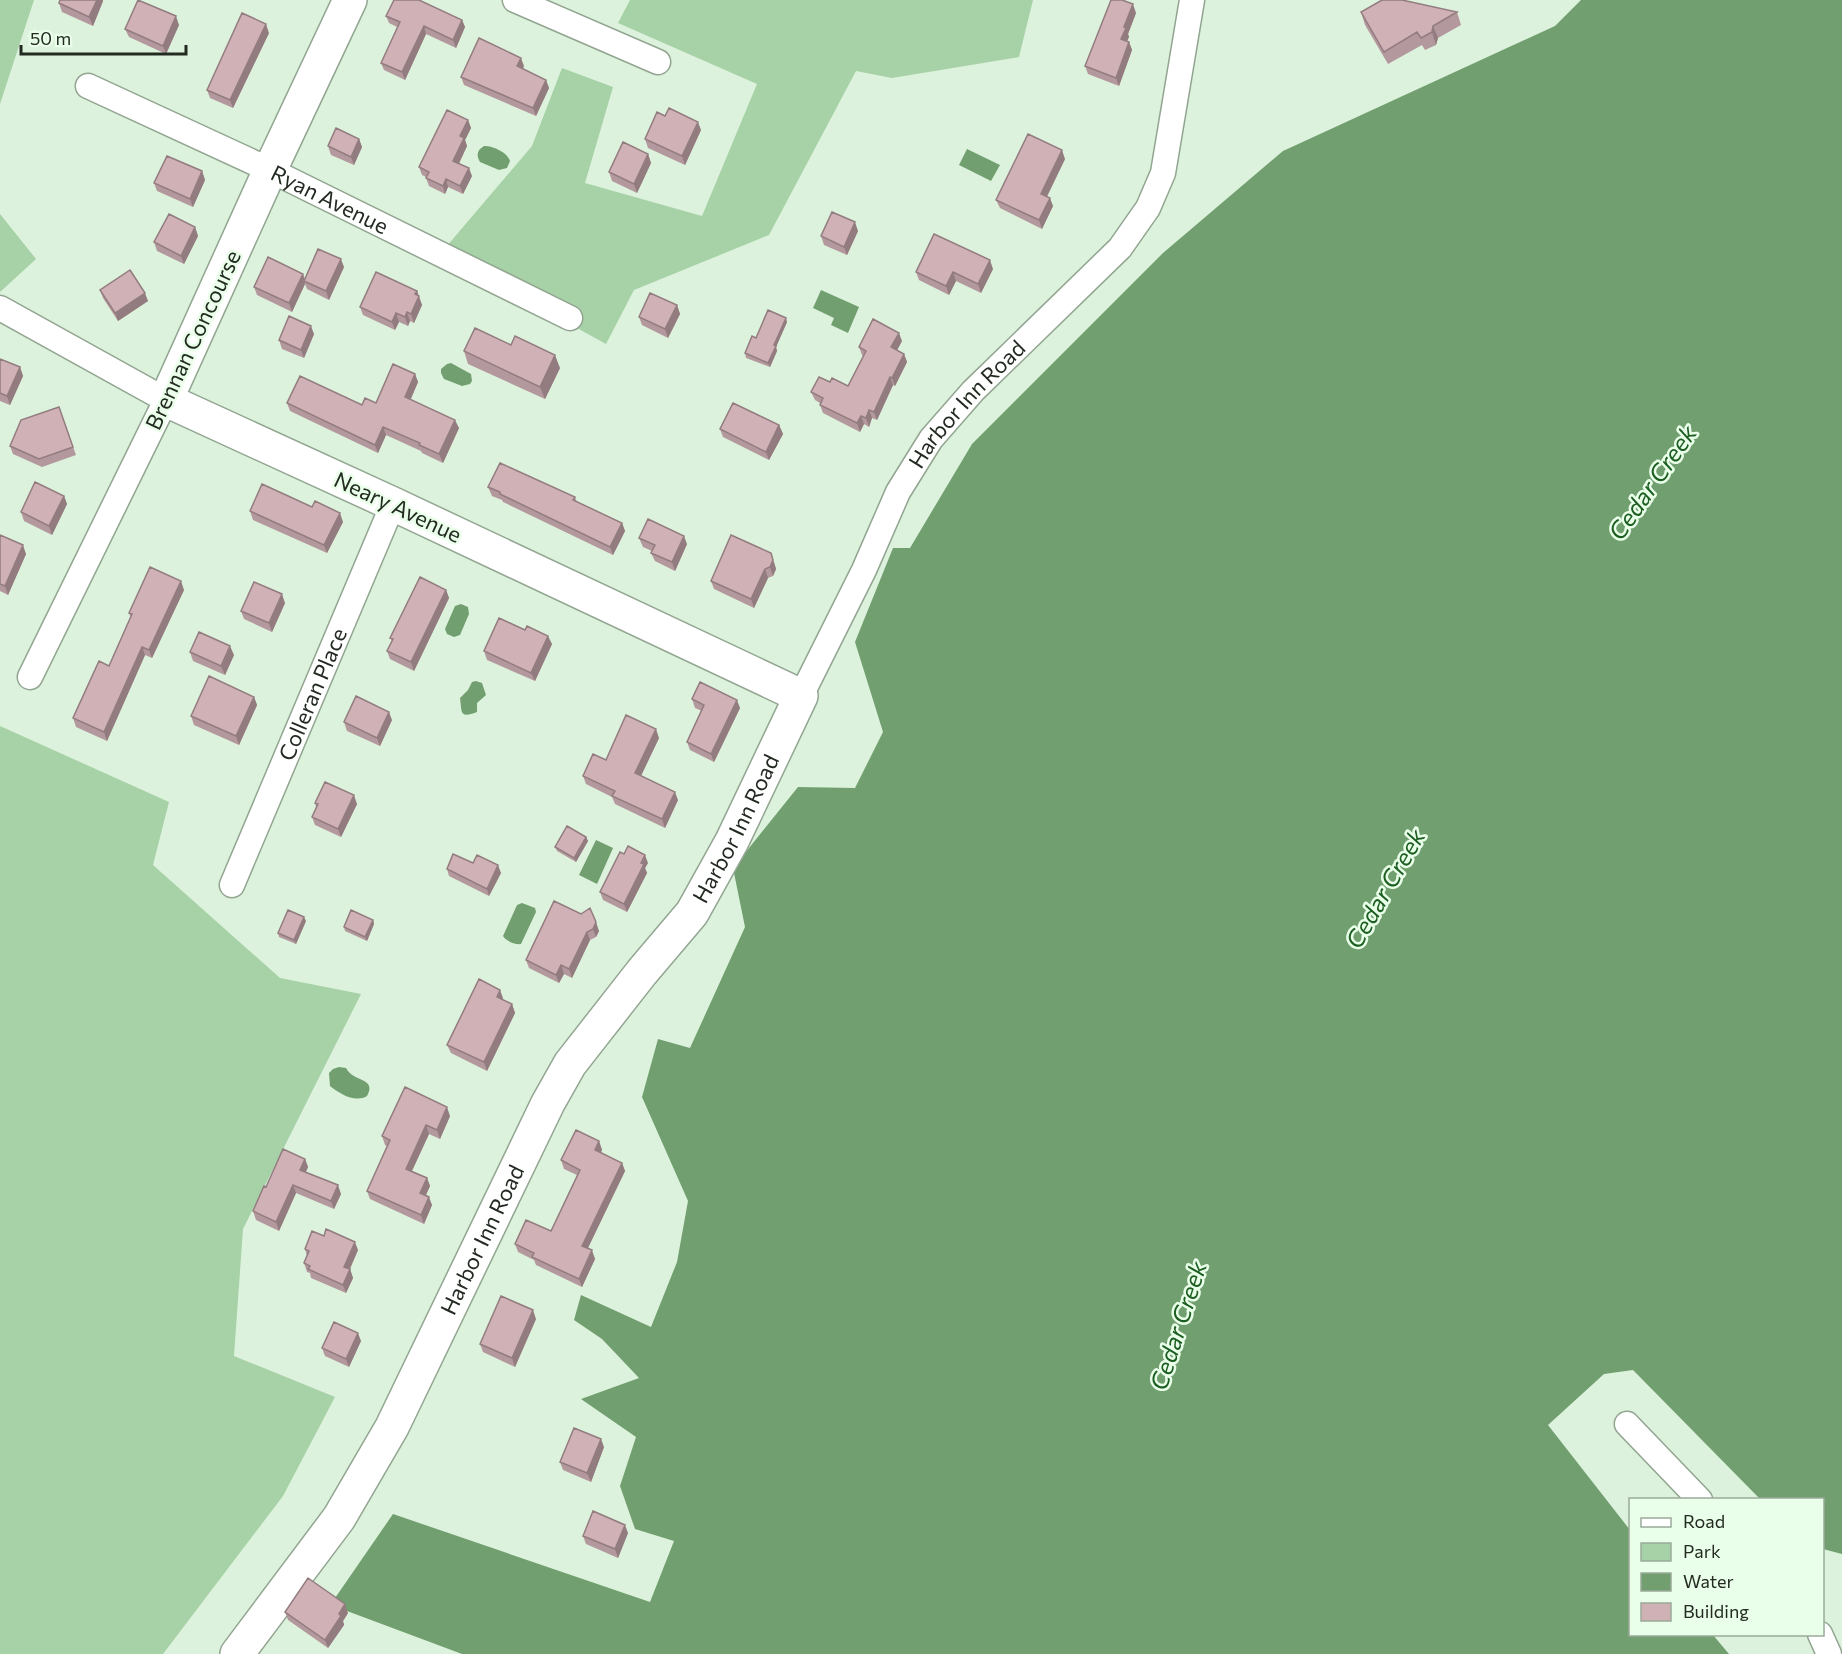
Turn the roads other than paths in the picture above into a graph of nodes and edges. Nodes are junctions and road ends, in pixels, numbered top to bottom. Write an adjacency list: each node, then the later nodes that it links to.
1 (350, 0): 6 (main road, Brennan Concourse)
2 (515, 0): 4 (street)
3 (1192, 0): 12 (street, Harbor Inn Road)
4 (658, 62)
5 (88, 86): 6 (street, Ryan Avenue)
6 (270, 170): 8 (street, Ryan Avenue); 9 (main road, Brennan Concourse)
7 (0, 308): 9 (street, Neary Avenue)
8 (570, 318)
9 (166, 400): 10 (main road, Neary Avenue); 11 (street, Brennan Concourse)
10 (393, 504): 12 (main road, Neary Avenue); 13 (street, Colleran Place)
11 (30, 677)
12 (801, 696): 17 (main road, Harbor Inn Road)
13 (232, 885)
14 (1627, 1424): 15 (street)
15 (1698, 1498)
16 (1820, 1636): 18 (street)
17 (237, 1654)
18 (1829, 1654)

